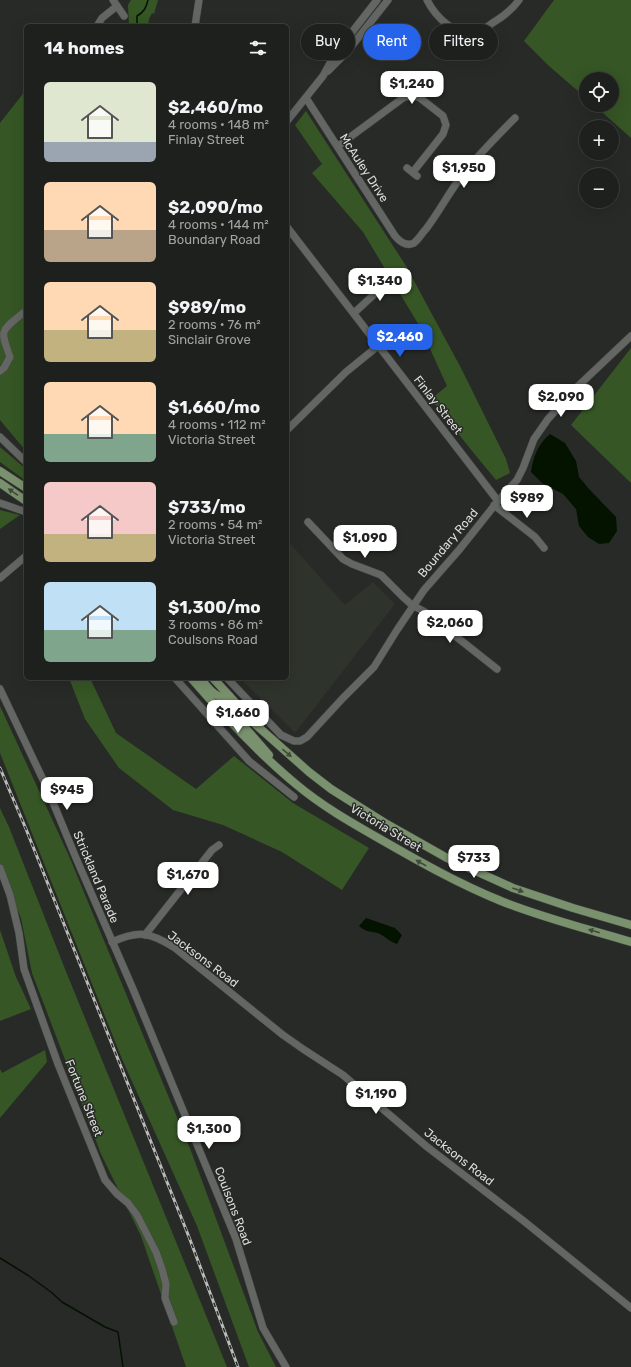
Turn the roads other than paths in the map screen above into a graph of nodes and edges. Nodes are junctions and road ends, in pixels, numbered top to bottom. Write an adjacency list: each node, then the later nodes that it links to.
1 (199, 0): 10 (street)
2 (388, 0): 7 (street)
3 (427, 0): 4 (street)
4 (518, 0)
5 (374, 1): 7 (street); 11 (street)
6 (115, 3): 8 (street); 9 (street)
7 (380, 11): 11 (street)
8 (124, 16)
9 (98, 24)
10 (195, 24)
11 (323, 76): 12 (street)
12 (306, 98): 14 (street); 15 (street, McAuley Drive)
13 (515, 118): 15 (street, McAuley Drive)
14 (289, 119)
15 (338, 146): 16 (street)
16 (412, 172)
17 (289, 229): 20 (street, Finlay Street)
18 (386, 277): 20 (street)
19 (23, 313): 23 (street)
20 (354, 313): 22 (street, Finlay Street)
21 (631, 336): 32 (street, Boundary Road)
22 (378, 346): 24 (street); 32 (street, Finlay Street)
23 (0, 371)
24 (289, 428)
25 (0, 437): 26 (street)
26 (24, 460)
27 (0, 471): 29 (main road)
28 (0, 483): 30 (main road, one-way to 28)
29 (24, 487)
30 (24, 500)
31 (0, 503): 33 (street)
32 (496, 503): 35 (street, Finlay Street); 38 (street, Boundary Road)
33 (24, 511)
34 (308, 522): 38 (street)
35 (544, 548)
36 (24, 558): 37 (street)
37 (0, 578)
38 (412, 605): 39 (street); 45 (street, Boundary Road)
39 (497, 669)
40 (177, 680): 49 (street)
41 (192, 680): 48 (main road, Victoria Street)
42 (202, 680): 47 (main road)
43 (215, 680): 47 (main road, Victoria Street)
44 (229, 680): 45 (street)
45 (236, 688): 47 (street)
46 (0, 689): 54 (street, Strickland Parade)
47 (229, 696): 48 (main road); 52 (main road, Victoria Street, one-way to 52)
48 (294, 783): 55 (main road, Victoria Street, one-way to 48)
49 (294, 798)
50 (218, 845): 53 (street)
51 (0, 868): 57 (street, Fortune Street)
52 (631, 925)
53 (145, 935): 54 (street, Jacksons Road); 56 (street, Jacksons Road)
54 (112, 942): 58 (street, Coulsons Road)
55 (631, 942)
56 (631, 1308)
57 (174, 1322)
58 (286, 1367)

